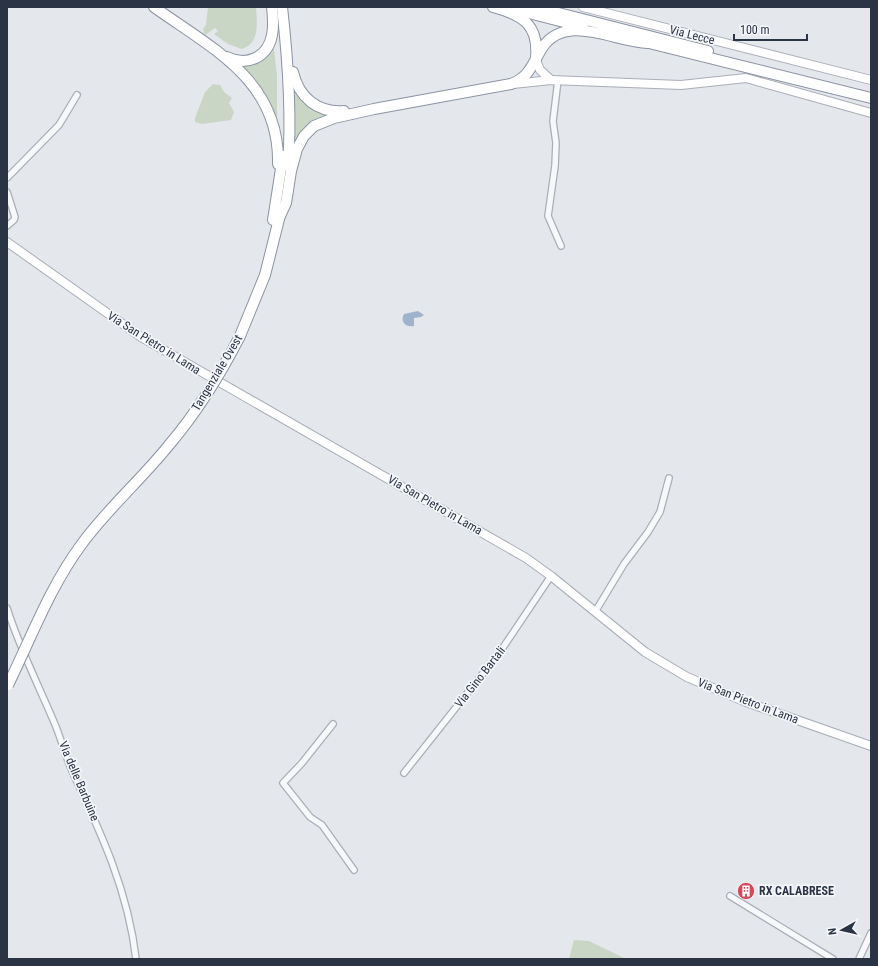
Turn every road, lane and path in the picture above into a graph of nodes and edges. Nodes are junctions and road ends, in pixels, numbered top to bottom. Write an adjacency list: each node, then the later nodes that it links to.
1 (154, 7): 9 (highway)
2 (272, 7): 9 (highway)
3 (493, 7): 10 (highway)
4 (506, 7): 8 (highway)
5 (535, 7): 14 (highway)
6 (583, 7): 12 (main road, Via Lecce)
7 (280, 8): 17 (highway); 21 (highway, Tangenziale Ovest); 23 (highway, Tangenziale Ovest)
8 (648, 43): 10 (highway); 16 (highway)
9 (215, 51): 23 (highway)
10 (536, 60): 11 (main road); 13 (highway)
11 (555, 80): 13 (main road); 18 (main road); 25 (street)
12 (871, 80)
13 (501, 86): 17 (highway)
14 (871, 92)
15 (77, 95): 19 (street)
16 (871, 98)
17 (374, 109): 21 (highway)
18 (871, 113)
19 (7, 178)
20 (7, 192): 22 (street)
21 (280, 216): 26 (highway, Tangenziale Ovest)
22 (7, 226)
23 (271, 227): 26 (highway, Tangenziale Ovest)
24 (7, 242): 28 (main road, Via San Pietro in Lama)
25 (561, 246)
26 (237, 335): 31 (highway, Tangenziale Ovest); 32 (highway, Tangenziale Ovest, bridge)
27 (669, 478): 30 (street)
28 (551, 576): 30 (main road, Via San Pietro in Lama); 35 (street, Via Gino Bartali)
29 (7, 608): 39 (street, Via delle Barbuine)
30 (595, 612): 34 (main road, Via San Pietro in Lama)
31 (7, 673)
32 (8, 686)
33 (333, 724): 36 (street)
34 (871, 746)
35 (404, 774)
36 (354, 870)
37 (730, 896): 40 (street)
38 (871, 933): 41 (street)
39 (136, 959)
40 (833, 959)
41 (859, 959)

